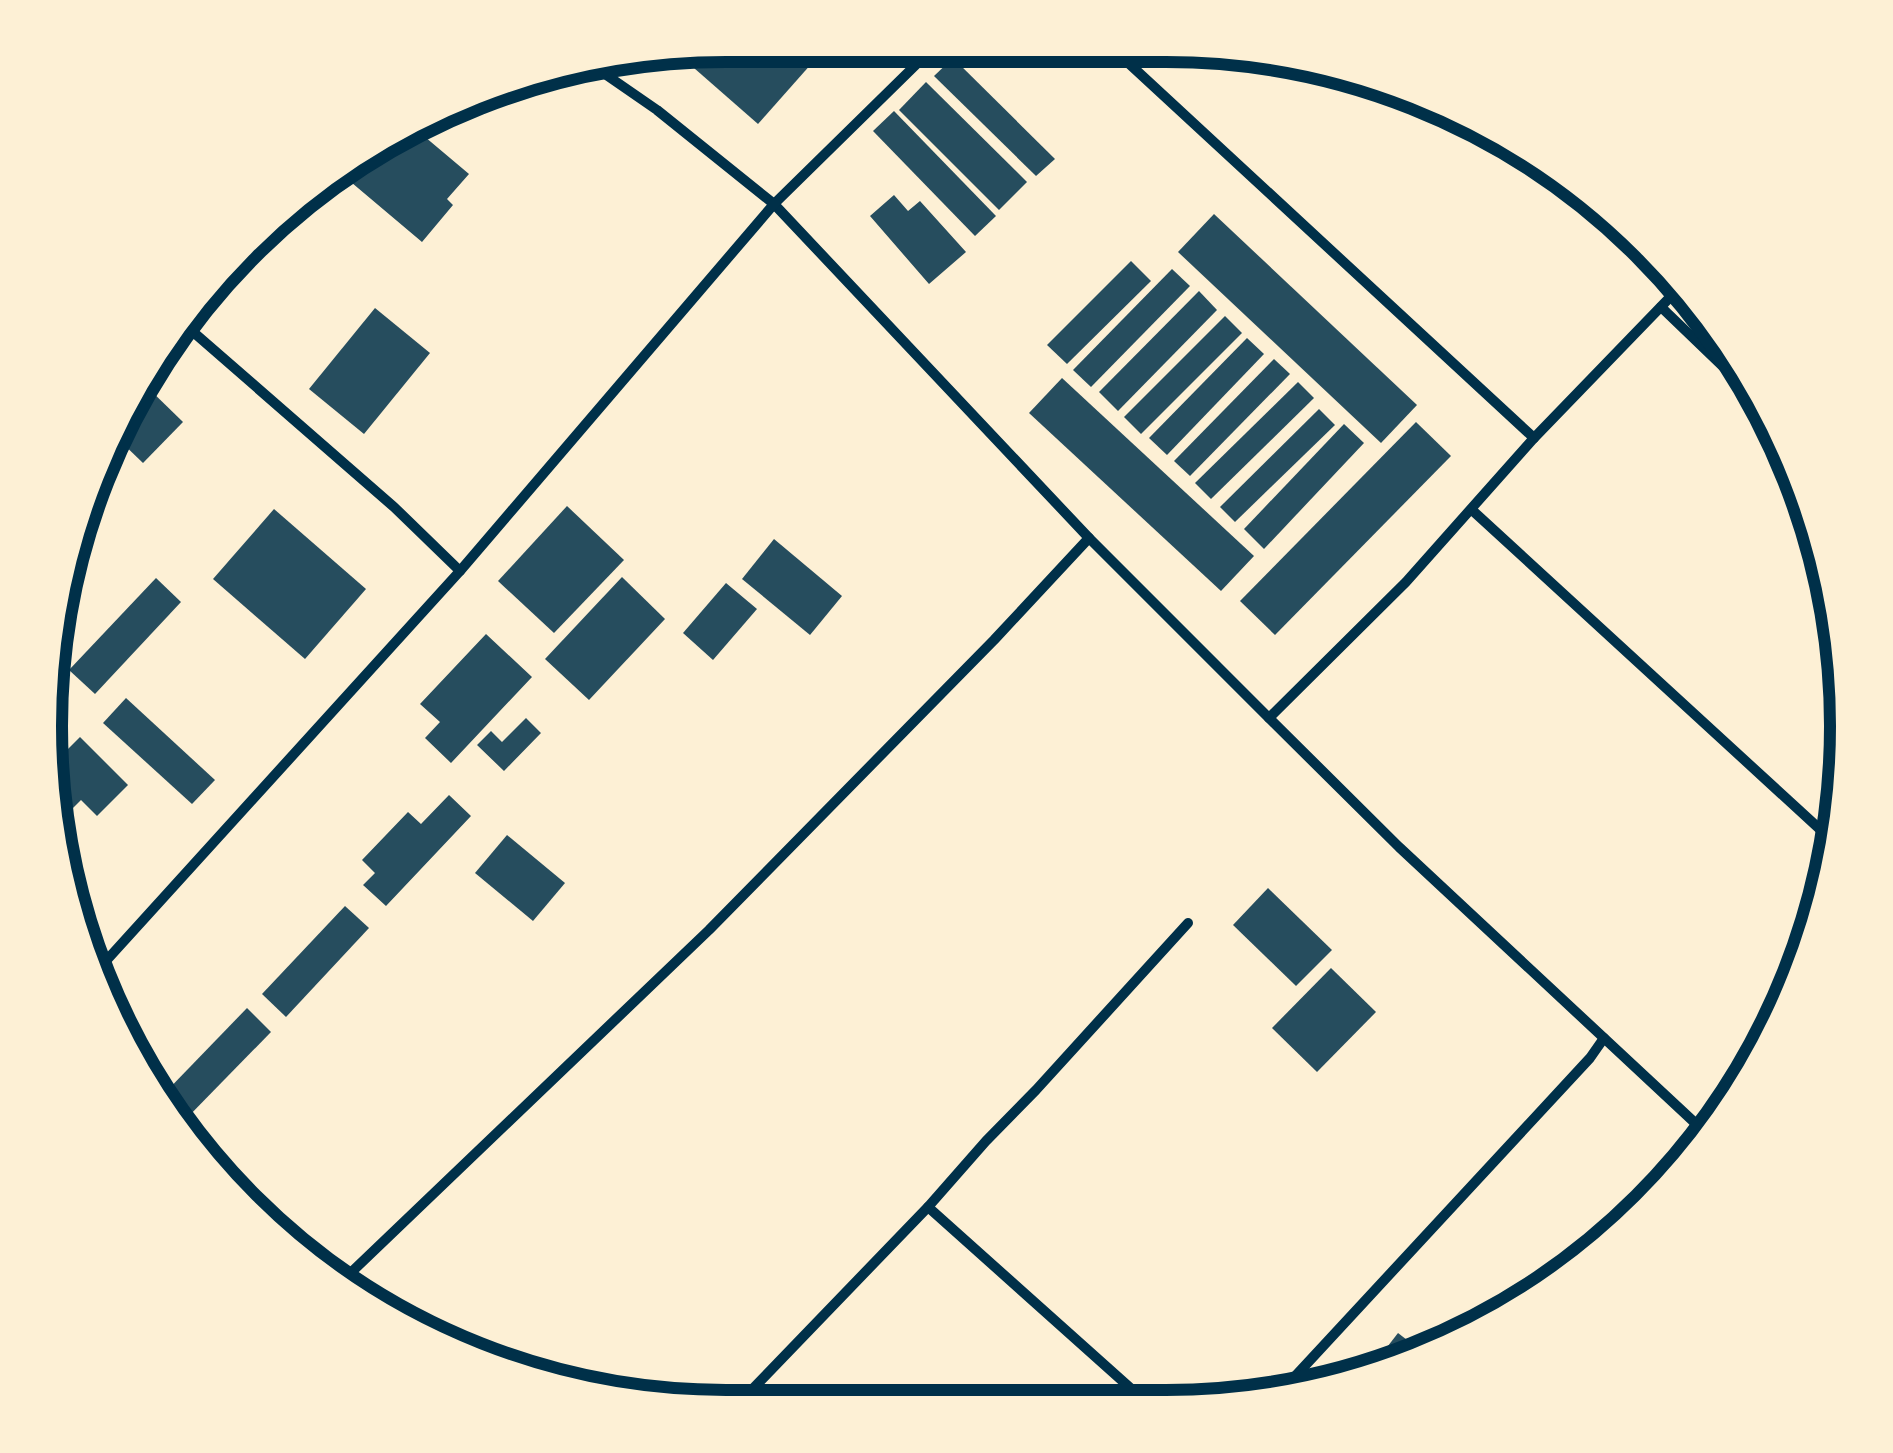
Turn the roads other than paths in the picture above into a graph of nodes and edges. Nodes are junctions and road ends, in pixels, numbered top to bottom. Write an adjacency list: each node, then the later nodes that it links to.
1 (919, 62): 4 (street)
2 (1132, 62): 9 (street)
3 (605, 74): 4 (street)
4 (774, 204): 11 (street); 12 (street)
5 (1672, 297): 6 (street)
6 (1662, 308): 8 (street); 9 (street)
7 (193, 332): 12 (street)
8 (1726, 370)
9 (1534, 438): 10 (street)
10 (1472, 510): 13 (street); 14 (street)
11 (1089, 538): 13 (street); 20 (street)
12 (460, 571): 16 (street)
13 (1269, 718): 17 (street)
14 (1822, 831)
15 (1188, 923): 19 (street)
16 (106, 961)
17 (1604, 1038): 18 (street); 21 (street)
18 (1697, 1126)
19 (928, 1207): 24 (street); 25 (street)
20 (350, 1273)
21 (1301, 1372): 22 (street); 23 (street)
22 (1305, 1376)
23 (1295, 1378)
24 (752, 1390)
25 (1133, 1390)

